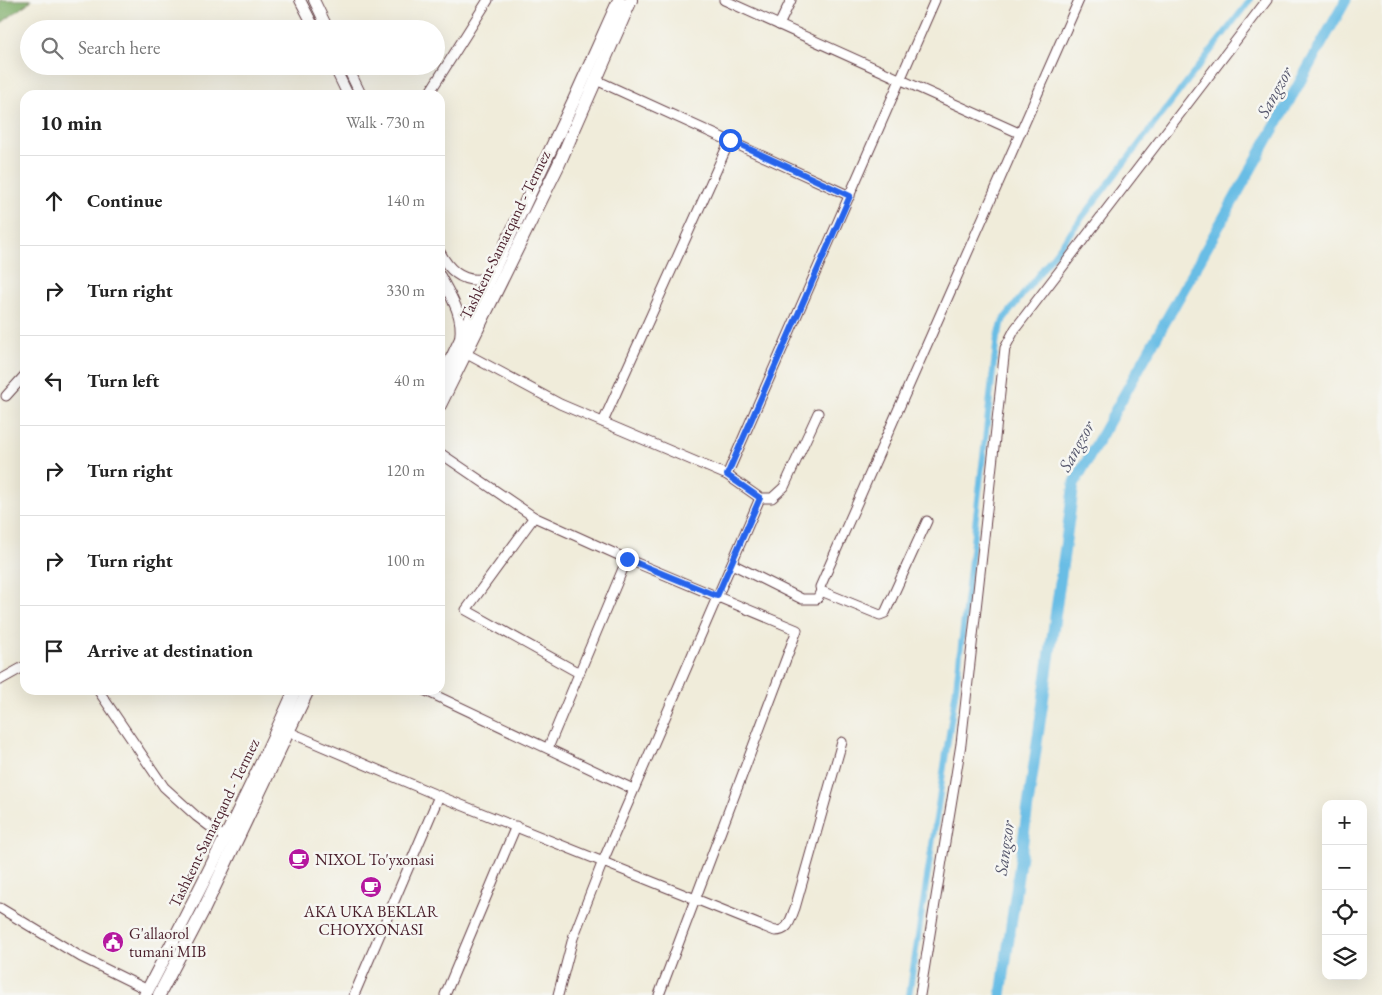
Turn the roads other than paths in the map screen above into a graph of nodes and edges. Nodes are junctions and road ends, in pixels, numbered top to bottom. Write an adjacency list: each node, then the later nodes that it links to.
1 (300, 0): 11 (main road)
2 (314, 0): 12 (main road)
3 (488, 0): 14 (street)
4 (619, 0): 23 (highway, Tashkent-Samarqand - Termez)
5 (631, 0): 18 (highway, Tashkent-Samarqand - Termez)
6 (724, 0): 13 (street)
7 (791, 0): 13 (street)
8 (935, 0): 19 (street)
9 (1079, 0): 24 (street)
10 (1267, 0): 68 (street)
11 (310, 20)
12 (324, 20)
13 (779, 25): 19 (street)
14 (445, 68)
15 (338, 75): 20 (main road)
16 (351, 75): 21 (main road)
17 (441, 75): 22 (street)
18 (596, 80): 23 (highway, Tashkent-Samarqand - Termez); 25 (street)
19 (900, 80): 24 (street); 26 (street)
20 (346, 90)
21 (359, 90)
22 (431, 90)
23 (579, 103): 28 (highway, Tashkent-Samarqand - Termez); 30 (highway, Tashkent-Samarqand - Termez)
24 (1019, 133): 44 (street)
25 (730, 140): 26 (street); 36 (street)
26 (850, 196): 38 (street)
27 (445, 261): 28 (main road)
28 (496, 266): 30 (highway, Tashkent-Samarqand - Termez)
29 (445, 286): 30 (main road)
30 (460, 352): 31 (highway, Tashkent-Samarqand - Termez); 33 (highway, Tashkent-Samarqand - Termez); 36 (street)
31 (445, 375)
32 (20, 381): 34 (street)
33 (445, 392)
34 (6, 396)
35 (818, 413): 39 (street)
36 (603, 422): 38 (street)
37 (445, 456): 40 (street)
38 (727, 475): 39 (street)
39 (760, 498): 43 (street)
40 (534, 517): 42 (street); 47 (street)
41 (927, 521): 44 (street)
42 (627, 559): 45 (street); 47 (street)
43 (732, 564): 44 (street); 45 (street)
44 (822, 591)
45 (717, 596): 56 (street); 61 (street)
46 (20, 669): 48 (street)
47 (579, 674): 55 (street)
48 (0, 680)
49 (101, 695): 59 (street)
50 (293, 695): 59 (highway, Tashkent-Samarqand - Termez)
51 (306, 695): 53 (highway, Tashkent-Samarqand - Termez)
52 (435, 695): 55 (street)
53 (289, 732): 57 (street); 63 (highway, Tashkent-Samarqand - Termez)
54 (842, 742): 61 (street)
55 (548, 748): 56 (street)
56 (633, 789): 60 (street)
57 (440, 796): 58 (street); 64 (street)
58 (516, 826): 60 (street); 65 (street)
59 (225, 838): 63 (highway, Tashkent-Samarqand - Termez)
60 (603, 861): 61 (street); 66 (street)
61 (695, 898): 67 (street)
62 (0, 908): 63 (street)
63 (151, 994)
64 (354, 995)
65 (444, 995)
66 (558, 995)
67 (659, 995)
68 (920, 995)

